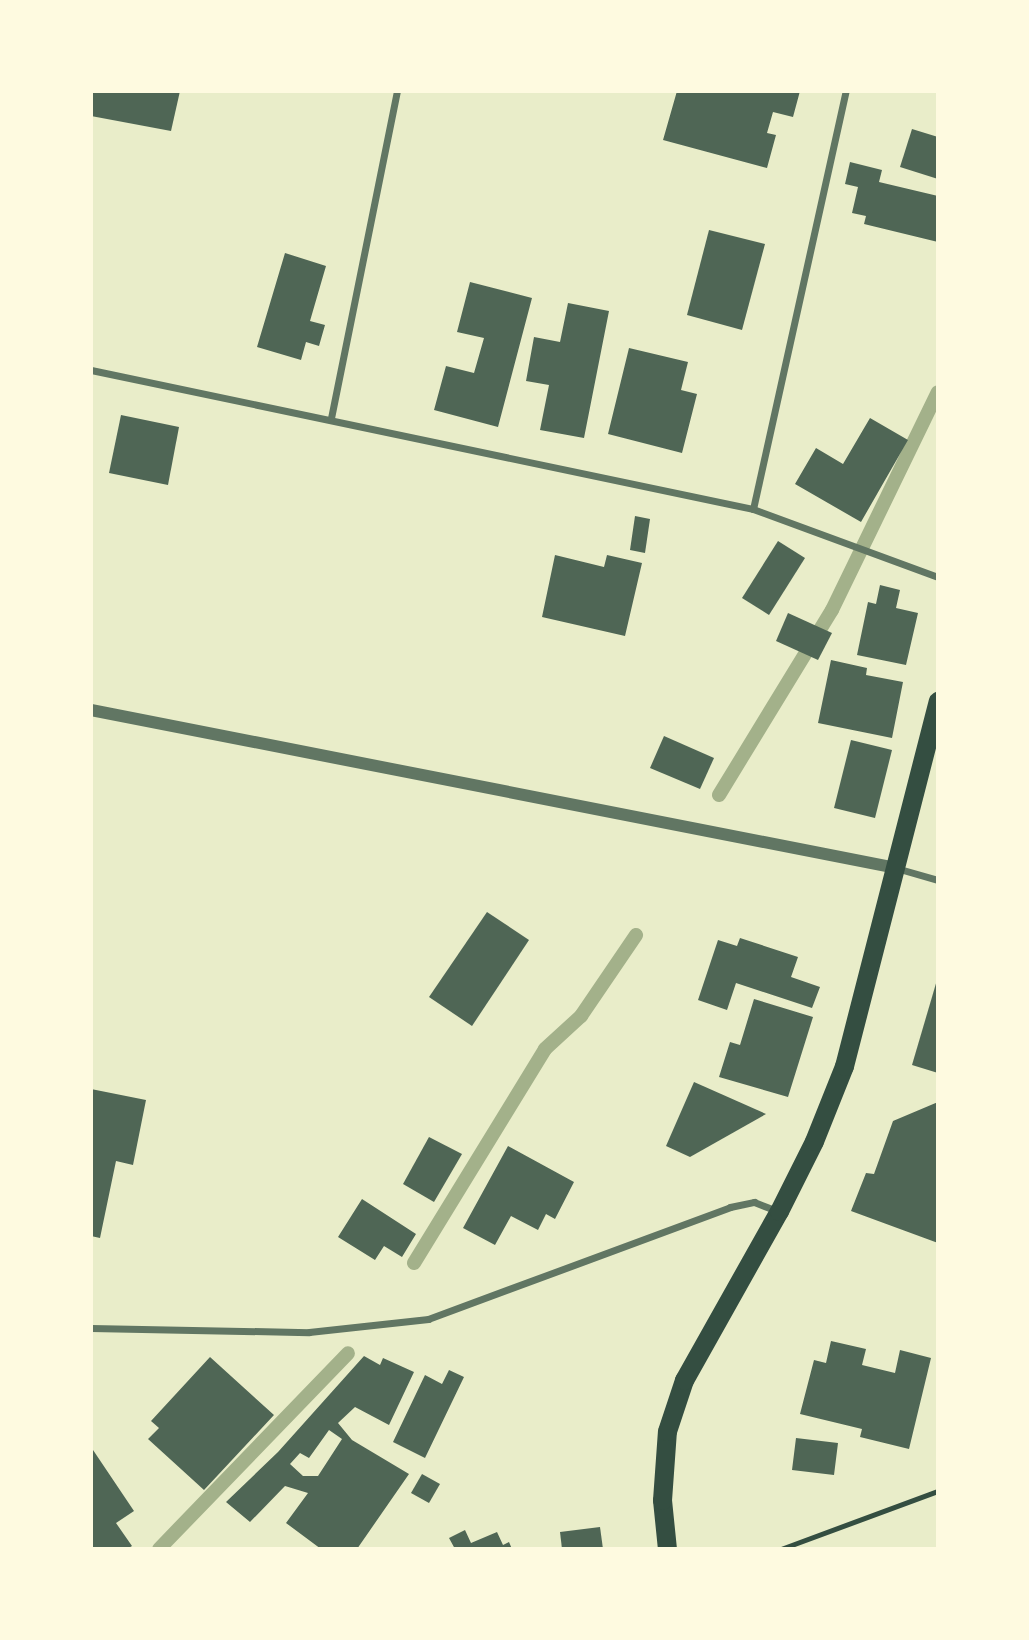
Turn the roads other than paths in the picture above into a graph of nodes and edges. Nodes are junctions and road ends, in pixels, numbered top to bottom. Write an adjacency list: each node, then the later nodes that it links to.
1 (397, 91): 4 (street)
2 (846, 91): 5 (street)
3 (91, 370): 4 (street)
4 (331, 418): 5 (street)
5 (753, 509): 6 (street)
6 (938, 577)
7 (938, 701): 9 (highway)
8 (91, 710): 9 (street)
9 (896, 868): 10 (street); 11 (highway)
10 (938, 880)
11 (779, 1211): 12 (street); 13 (highway)
12 (91, 1328)
13 (667, 1549)

